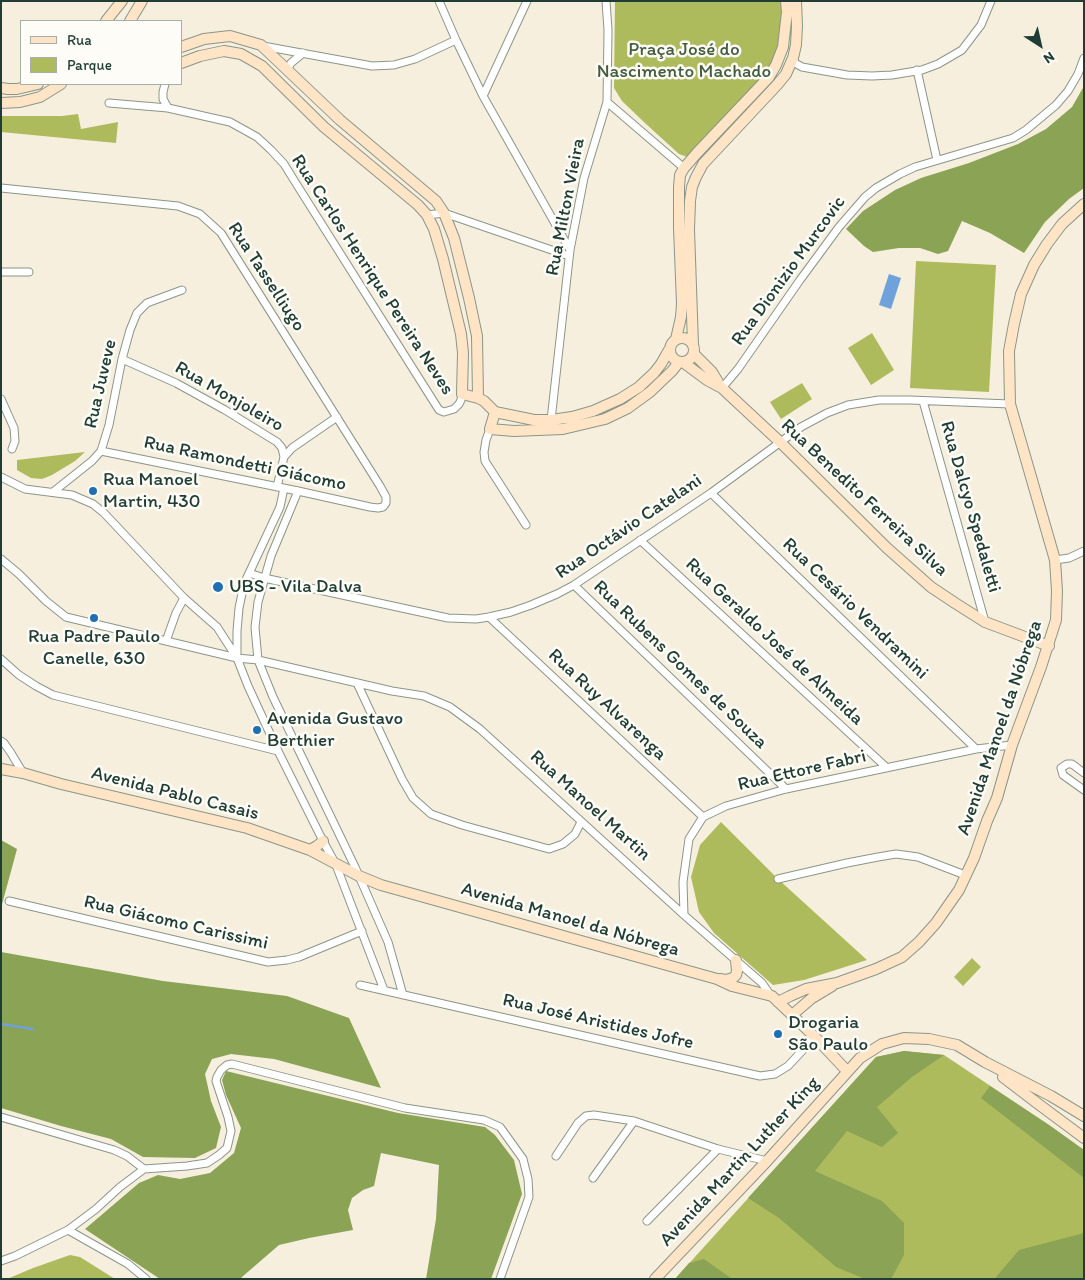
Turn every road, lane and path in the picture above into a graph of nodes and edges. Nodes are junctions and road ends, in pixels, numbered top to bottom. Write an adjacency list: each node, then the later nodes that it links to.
1 (122, 1): 9 (main road)
2 (142, 1): 10 (main road)
3 (439, 1): 11 (street)
4 (527, 1): 24 (street)
5 (606, 1): 25 (street, Rua Milton Vieira)
6 (786, 1): 30 (main road)
7 (796, 1): 15 (main road)
8 (991, 1): 19 (street)
9 (113, 16)
10 (131, 20)
11 (456, 40): 14 (street); 24 (street)
12 (261, 46): 13 (main road); 14 (street); 18 (main road)
13 (182, 47)
14 (303, 53): 18 (street)
15 (793, 58): 19 (street); 40 (main road)
16 (1084, 58): 29 (street, Rua Dionizio Murcovic)
17 (182, 63): 34 (main road)
18 (287, 70): 33 (main road)
19 (917, 70): 29 (street)
20 (34, 85): 23 (main road)
21 (60, 85): 26 (main road)
22 (165, 85): 28 (street)
23 (5, 89): 26 (main road)
24 (483, 96): 35 (street)
25 (607, 102): 30 (street); 35 (street, Rua Milton Vieira)
26 (4, 103)
27 (109, 103): 28 (street, Rua Carlos Henrique Pereira Neves)
28 (168, 108): 45 (street, Rua Carlos Henrique Pereira Neves)
29 (937, 160): 44 (street, Rua Dionizio Murcovic)
30 (684, 168): 39 (main road)
31 (1, 188): 51 (street, Rua Tasselliugo)
32 (1084, 204): 49 (main road, Avenida Manoel da Nóbrega)
33 (444, 213): 34 (street); 35 (street); 46 (main road)
34 (428, 216): 45 (main road)
35 (570, 253): 53 (street, Rua Milton Vieira)
36 (1, 272): 37 (street)
37 (28, 272)
38 (182, 290): 42 (street, Rua Juveve)
39 (676, 339): 40 (main road); 41 (main road)
40 (694, 349): 43 (main road); 44 (main road, Rua Benedito Ferreira Silva)
41 (670, 350): 43 (main road); 53 (main road)
42 (122, 359): 58 (street, Rua Juveve); 59 (street, Rua Monjoleiro)
43 (681, 363): 44 (main road, Rua Benedito Ferreira Silva); 55 (main road)
44 (720, 387): 56 (main road, Rua Benedito Ferreira Silva)
45 (462, 394): 46 (main road)
46 (478, 398): 50 (main road)
47 (1, 399): 57 (street)
48 (922, 401): 49 (street, Rua Octávio Catelani); 56 (street, Rua Octávio Catelani); 76 (street, Rua Dalcyo Spedaletti)
49 (1010, 404): 70 (main road, Avenida Manoel da Nóbrega)
50 (495, 412): 52 (main road); 54 (main road)
51 (337, 417): 59 (street); 65 (street, Rua Tasselliugo)
52 (517, 417): 53 (main road); 55 (main road)
53 (551, 420)
54 (490, 429): 55 (main road); 66 (street)
55 (514, 431)
56 (780, 442): 64 (street, Rua Octávio Catelani); 76 (main road, Rua Benedito Ferreira Silva)
57 (12, 449)
58 (101, 451): 61 (street, Rua Ramondetti Giácomo); 63 (street, Rua Juveve)
59 (284, 457): 61 (street, Rua Monjoleiro)
60 (1, 477): 63 (street)
61 (280, 487): 62 (street, Rua Ramondetti Giácomo); 71 (street)
62 (298, 491): 65 (street, Rua Ramondetti Giácomo); 72 (street)
63 (53, 492): 74 (street)
64 (711, 493): 67 (street, Rua Octávio Catelani); 85 (street, Rua Cesário Vendramini)
65 (383, 507)
66 (526, 525)
67 (640, 540): 73 (street, Rua Octávio Catelani); 87 (street, Rua Geraldo José de Almeida)
68 (1084, 550): 70 (street)
69 (1, 559): 77 (street, Rua Manoel Martin)
70 (1055, 560): 78 (main road, Avenida Manoel da Nóbrega)
71 (249, 573): 72 (street, Rua Octávio Catelani); 79 (street)
72 (264, 578): 75 (street, Rua Octávio Catelani); 81 (street)
73 (574, 585): 75 (street, Rua Octávio Catelani); 91 (street, Rua Rubens Gomes de Souza)
74 (184, 598): 77 (street); 79 (street)
75 (489, 617): 93 (street, Rua Ruy Alvarenga)
76 (985, 622): 78 (main road, Rua Benedito Ferreira Silva)
77 (166, 641): 79 (street, Rua Manoel Martin)
78 (1048, 646): 84 (main road, Avenida Manoel da Nóbrega)
79 (237, 658): 81 (street, Rua Manoel Martin); 86 (street)
80 (1, 659): 86 (street)
81 (258, 660): 82 (street, Rua Manoel Martin); 99 (street)
82 (357, 683): 94 (street, Rua Manoel Martin); 94 (street)
83 (1, 741): 89 (street)
84 (1012, 745): 85 (street, Rua Ettore Fabri); 98 (main road, Avenida Manoel da Nóbrega)
85 (976, 749): 87 (street, Rua Ettore Fabri)
86 (278, 751): 95 (street)
87 (886, 767): 91 (street, Rua Ettore Fabri)
88 (1, 769): 89 (main road, Avenida Pablo Casais)
89 (23, 773): 96 (main road, Avenida Pablo Casais)
90 (1084, 773): 92 (street)
91 (786, 789): 93 (street, Rua Ettore Fabri)
92 (1084, 790)
93 (703, 817): 102 (street)
94 (581, 822): 102 (street, Rua Manoel Martin)
95 (323, 841): 96 (main road); 97 (street)
96 (310, 850): 97 (main road, Avenida Pablo Casais)
97 (336, 865): 99 (main road, Avenida Manoel da Nóbrega); 103 (street)
98 (965, 875): 100 (street); 106 (main road, Avenida Manoel da Nóbrega)
99 (359, 876): 105 (main road, Avenida Manoel da Nóbrega); 109 (street)
100 (778, 879)
101 (9, 901): 103 (street, Rua Giácomo Carissimi)
102 (684, 915): 104 (street, Rua Manoel Martin)
103 (362, 931): 108 (street)
104 (736, 960): 105 (main road); 110 (street, Rua Manoel Martin)
105 (717, 979): 110 (main road, Avenida Manoel da Nóbrega)
106 (837, 983): 110 (main road, Avenida Manoel da Nóbrega); 111 (main road, Avenida Manoel da Nóbrega)
107 (360, 985): 108 (street, Rua José Aristides Jofre)
108 (384, 990): 109 (street, Rua José Aristides Jofre)
109 (403, 995): 112 (street, Rua José Aristides Jofre)
110 (775, 999): 111 (main road, Rua Manoel Martin)
111 (792, 1015): 112 (main road, Rua Manoel Martin)
112 (815, 1037): 114 (main road, Rua Manoel Martin)
113 (985, 1062): 114 (main road, Avenida Martin Luther King); 115 (main road, Avenida Martin Luther King); 118 (main road, Avenida Martin Luther King)
114 (847, 1071): 121 (main road, Avenida Martin Luther King)
115 (1084, 1116)
116 (1, 1117): 122 (street)
117 (634, 1121): 119 (street); 120 (street); 123 (street)
118 (1084, 1138)
119 (718, 1149): 121 (street); 124 (street)
120 (556, 1156)
121 (767, 1161): 129 (main road, Avenida Martin Luther King)
122 (144, 1169): 125 (street); 128 (street)
123 (593, 1178)
124 (647, 1221)
125 (68, 1230): 126 (street); 127 (street)
126 (1, 1262)
127 (146, 1279)
128 (500, 1279)
129 (655, 1279)

